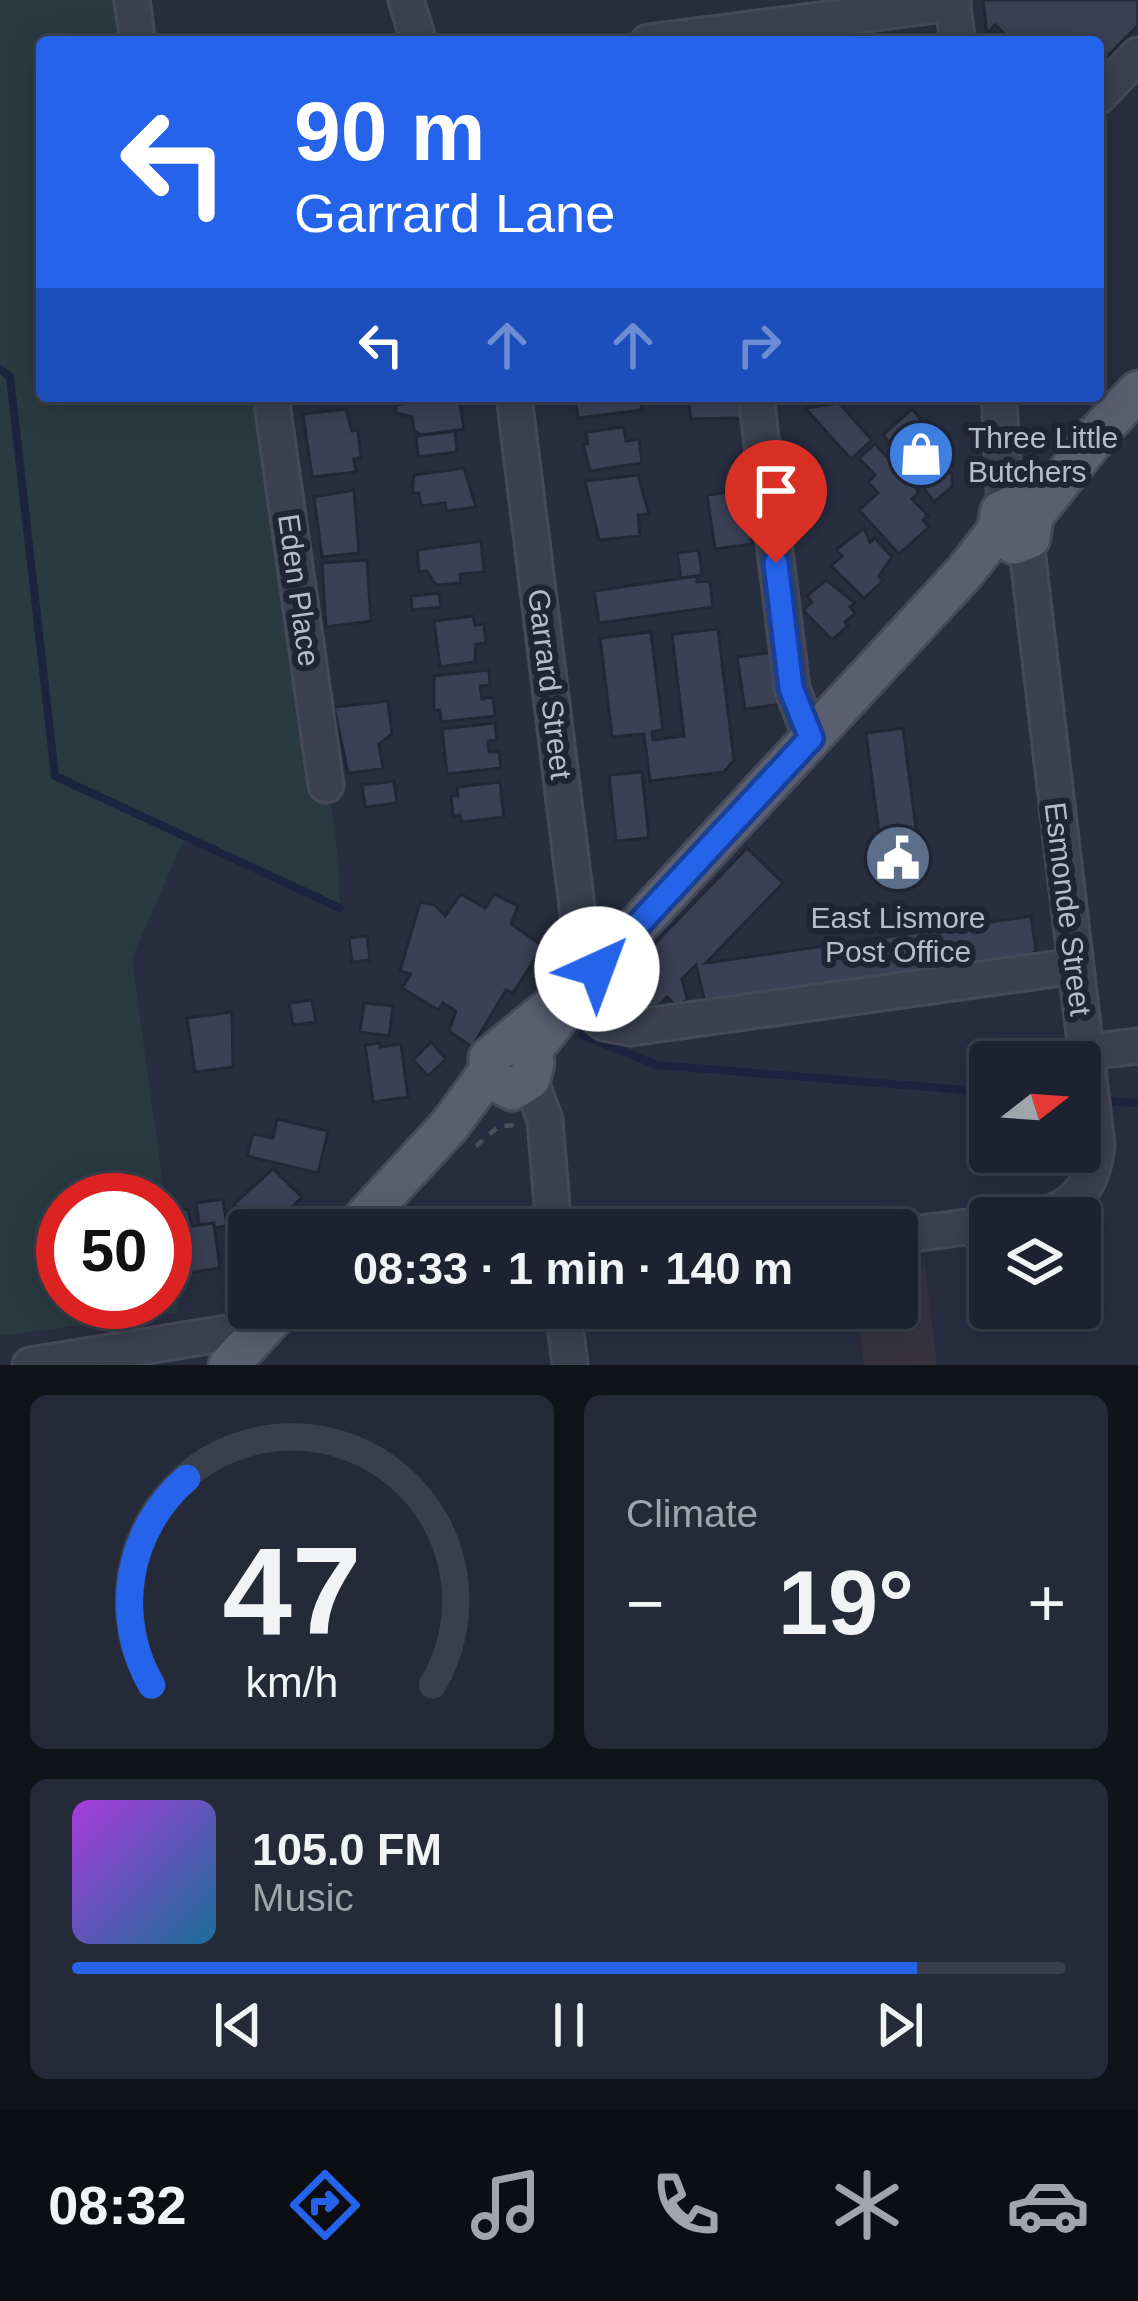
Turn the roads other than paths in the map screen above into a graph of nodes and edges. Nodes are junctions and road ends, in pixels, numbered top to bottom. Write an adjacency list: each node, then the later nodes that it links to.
1 (132, 0): 4 (street)
2 (406, 0): 5 (street)
3 (953, 2): 6 (street); 7 (street)
4 (137, 36)
5 (417, 36)
6 (724, 36)
7 (957, 36)
8 (1138, 55): 9 (street)
9 (1104, 91)
10 (1138, 391): 15 (main road)
11 (273, 402): 17 (street, Eden Place)
12 (515, 402): 19 (street, Garrard Street)
13 (757, 402): 16 (street)
14 (1000, 406): 15 (street, Esmonde Street)
15 (1016, 524): 16 (main road); 18 (street, Esmonde Street)
16 (811, 738): 19 (main road)
17 (326, 784)
18 (1075, 966): 19 (street); 20 (street, Esmonde Street)
19 (586, 982): 23 (main road)
20 (1085, 1041)
21 (1138, 1046): 22 (street)
22 (1101, 1050)
23 (512, 1071): 24 (main road); 25 (street)
24 (372, 1209)
25 (552, 1209)
26 (969, 1227): 27 (street)
27 (918, 1233)
28 (228, 1326): 31 (street)
29 (262, 1329): 32 (main road)
30 (566, 1329): 33 (street)
31 (30, 1365)
32 (229, 1365)
33 (570, 1365)

